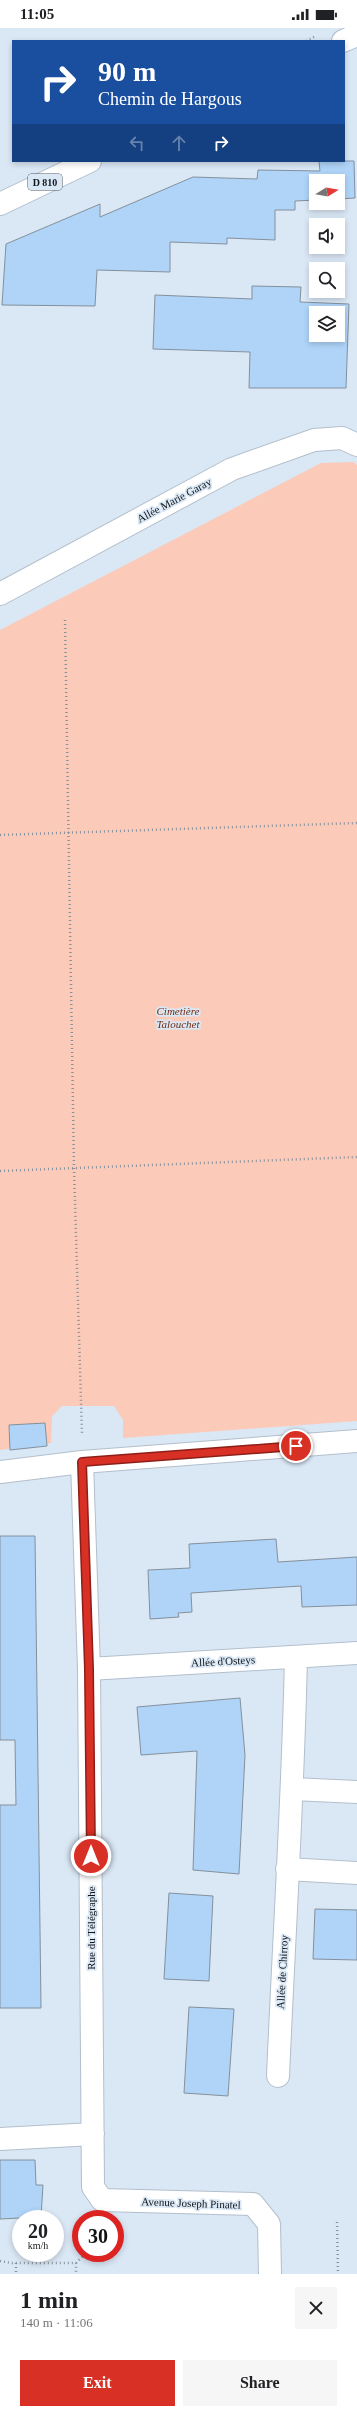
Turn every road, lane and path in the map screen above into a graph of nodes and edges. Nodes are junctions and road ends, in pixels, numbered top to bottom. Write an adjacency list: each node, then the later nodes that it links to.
1 (357, 35): 2 (street)
2 (345, 40)
3 (88, 162): 4 (street, D 810)
4 (0, 204)
5 (357, 445): 6 (street, Allée Marie Garay)
6 (0, 594)
7 (65, 620): 9 (path)
8 (357, 823): 9 (path)
9 (68, 833): 10 (path); 12 (path)
10 (0, 835)
11 (357, 1157): 12 (path)
12 (74, 1168): 13 (path); 15 (path)
13 (0, 1171)
14 (357, 1441): 15 (street)
15 (82, 1462): 16 (street); 19 (street, Rue du Télégraphe)
16 (0, 1472)
17 (357, 1653): 18 (street, Allée d'Osteys)
18 (296, 1657): 19 (street, Allée d'Osteys); 20 (street, Allée de Chirroy)
19 (89, 1669): 25 (street, Rue du Télégraphe)
20 (293, 1789): 21 (street); 22 (street, Allée de Chirroy)
21 (357, 1792)
22 (287, 1869): 23 (street); 24 (street, Allée de Chirroy)
23 (357, 1873)
24 (278, 2076)
25 (93, 2134): 26 (street); 27 (street, Rue du Télégraphe)
26 (0, 2139)
27 (102, 2200): 34 (street, Avenue Joseph Pinatel)
28 (337, 2222): 35 (path)
29 (0, 2261): 30 (path)
30 (16, 2263): 31 (path); 32 (path)
31 (76, 2264): 33 (path)
32 (16, 2274)
33 (76, 2274)
34 (270, 2274)
35 (338, 2274)

